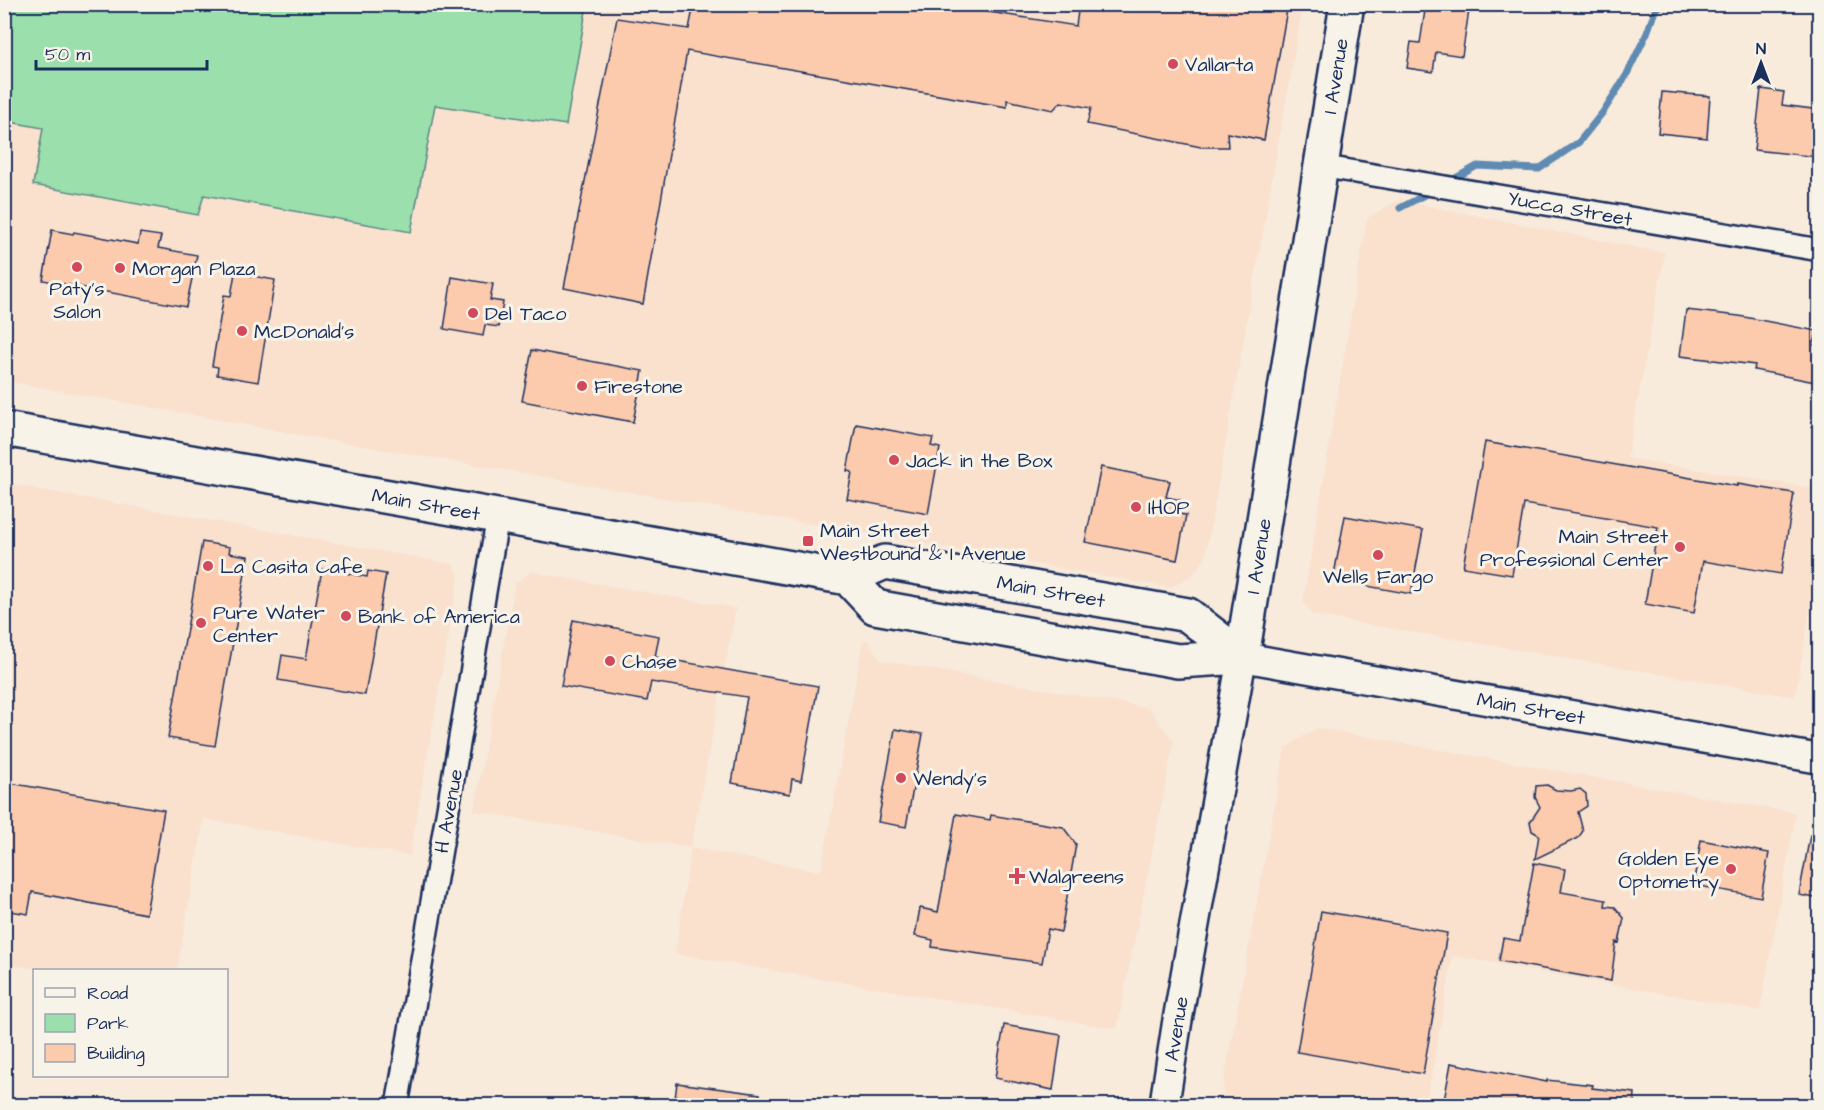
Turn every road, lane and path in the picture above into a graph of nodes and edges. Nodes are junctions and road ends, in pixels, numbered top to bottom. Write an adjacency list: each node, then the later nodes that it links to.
1 (1347, 4): 2 (main road, I Avenue)
2 (1320, 166): 3 (street, Yucca Street); 7 (main road, I Avenue)
3 (1820, 250)
4 (4, 429): 5 (main road, Main Street)
5 (498, 516): 6 (main road, Main Street); 9 (street, H Avenue)
6 (848, 578): 7 (main road, Main Street); 7 (main road, Main Street)
7 (1242, 657): 8 (main road, Main Street); 10 (main road, I Avenue)
8 (1820, 759)
9 (397, 1106)
10 (1164, 1106)

